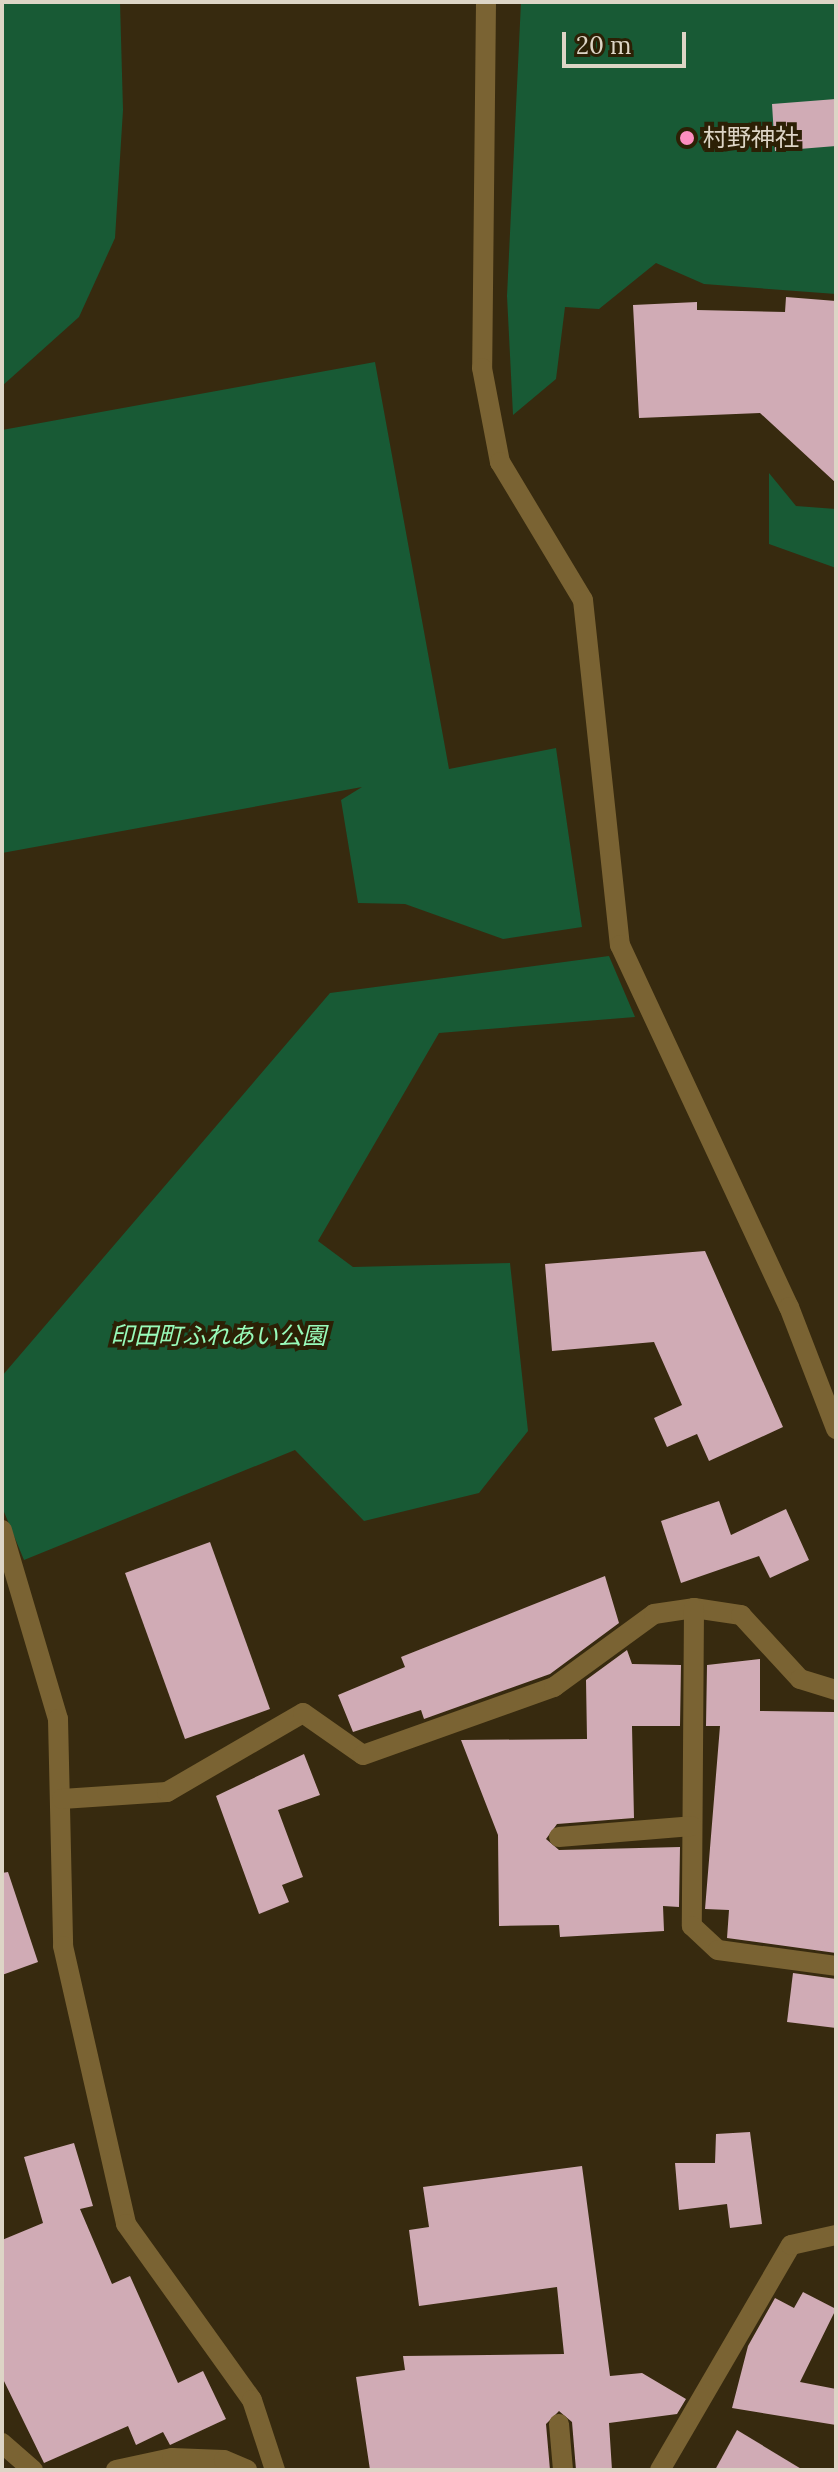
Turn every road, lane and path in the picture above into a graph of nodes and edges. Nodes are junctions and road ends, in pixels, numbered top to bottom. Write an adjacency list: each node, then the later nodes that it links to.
1 (486, 2): 2 (street)
2 (836, 1429)
3 (2, 1530): 6 (street)
4 (694, 1608): 5 (street); 6 (street); 7 (street)
5 (836, 1690)
6 (62, 1799): 16 (street)
7 (692, 1826): 8 (street); 9 (street)
8 (559, 1837)
9 (836, 1966)
10 (836, 2235): 18 (street)
11 (559, 2424): 17 (street)
12 (2, 2443): 13 (street)
13 (33, 2470)
14 (116, 2470): 15 (street)
15 (247, 2470)
16 (275, 2470)
17 (563, 2470)
18 (660, 2470)

